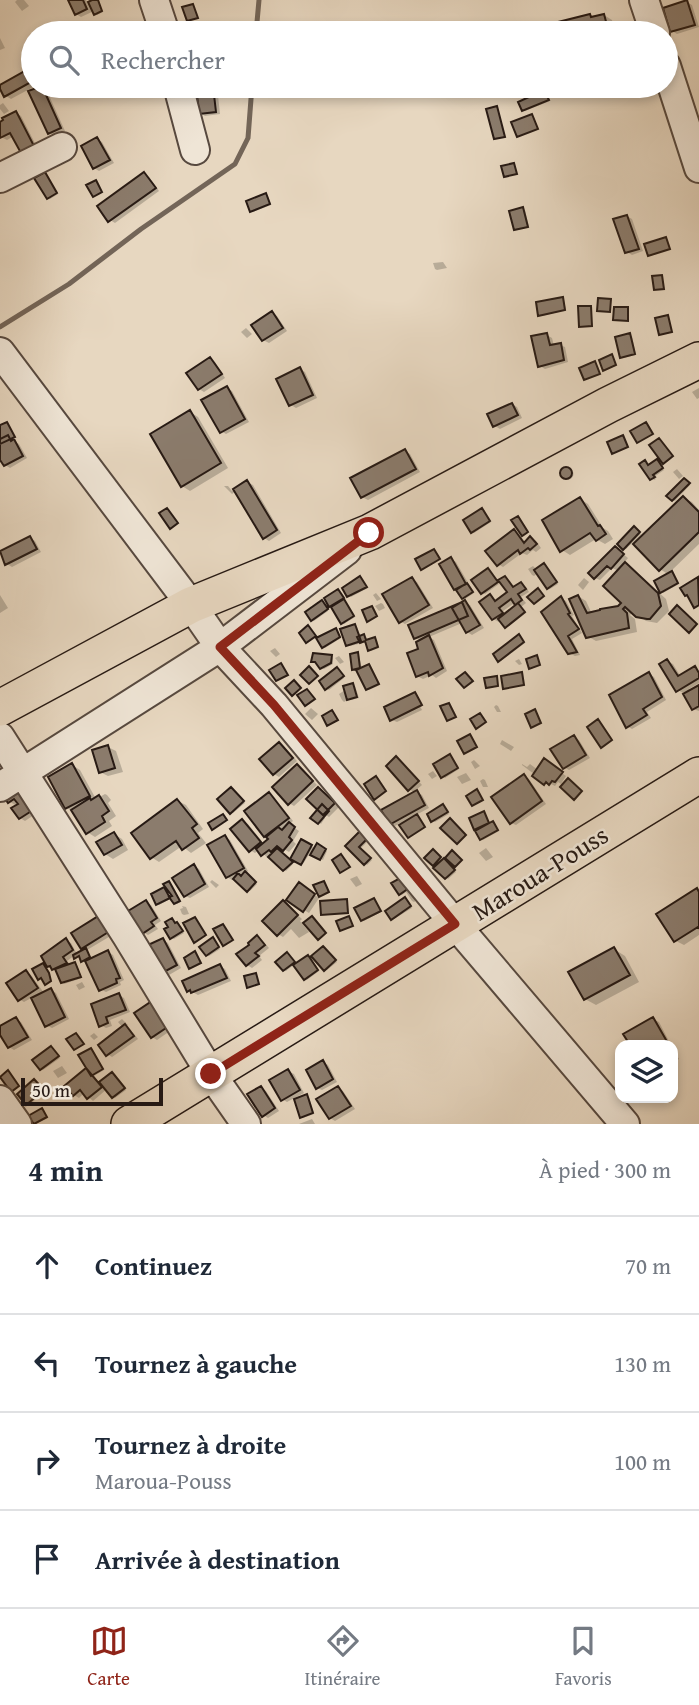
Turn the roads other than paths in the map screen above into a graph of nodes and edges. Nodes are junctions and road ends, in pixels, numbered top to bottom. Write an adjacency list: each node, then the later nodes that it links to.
1 (154, 0): 3 (street)
2 (644, 0): 4 (street)
3 (161, 21)
4 (651, 21)
5 (181, 98): 8 (street)
6 (676, 98): 9 (street)
7 (62, 147): 10 (street)
8 (195, 150)
9 (699, 168)
10 (0, 178)
11 (0, 352): 14 (street)
12 (699, 360): 13 (main road)
13 (369, 533): 14 (main road); 15 (street)
14 (191, 605): 15 (street); 16 (main road)
15 (220, 647): 19 (street); 20 (street)
16 (0, 708)
17 (0, 737): 19 (street)
18 (699, 775): 20 (main road, Maroua-Pouss)
19 (11, 780): 21 (street)
20 (455, 924): 21 (main road, Maroua-Pouss); 26 (street)
21 (211, 1074): 24 (main road, Maroua-Pouss); 25 (street)
22 (0, 1100): 23 (street)
23 (17, 1124)
24 (130, 1124)
25 (246, 1124)
26 (625, 1124)

